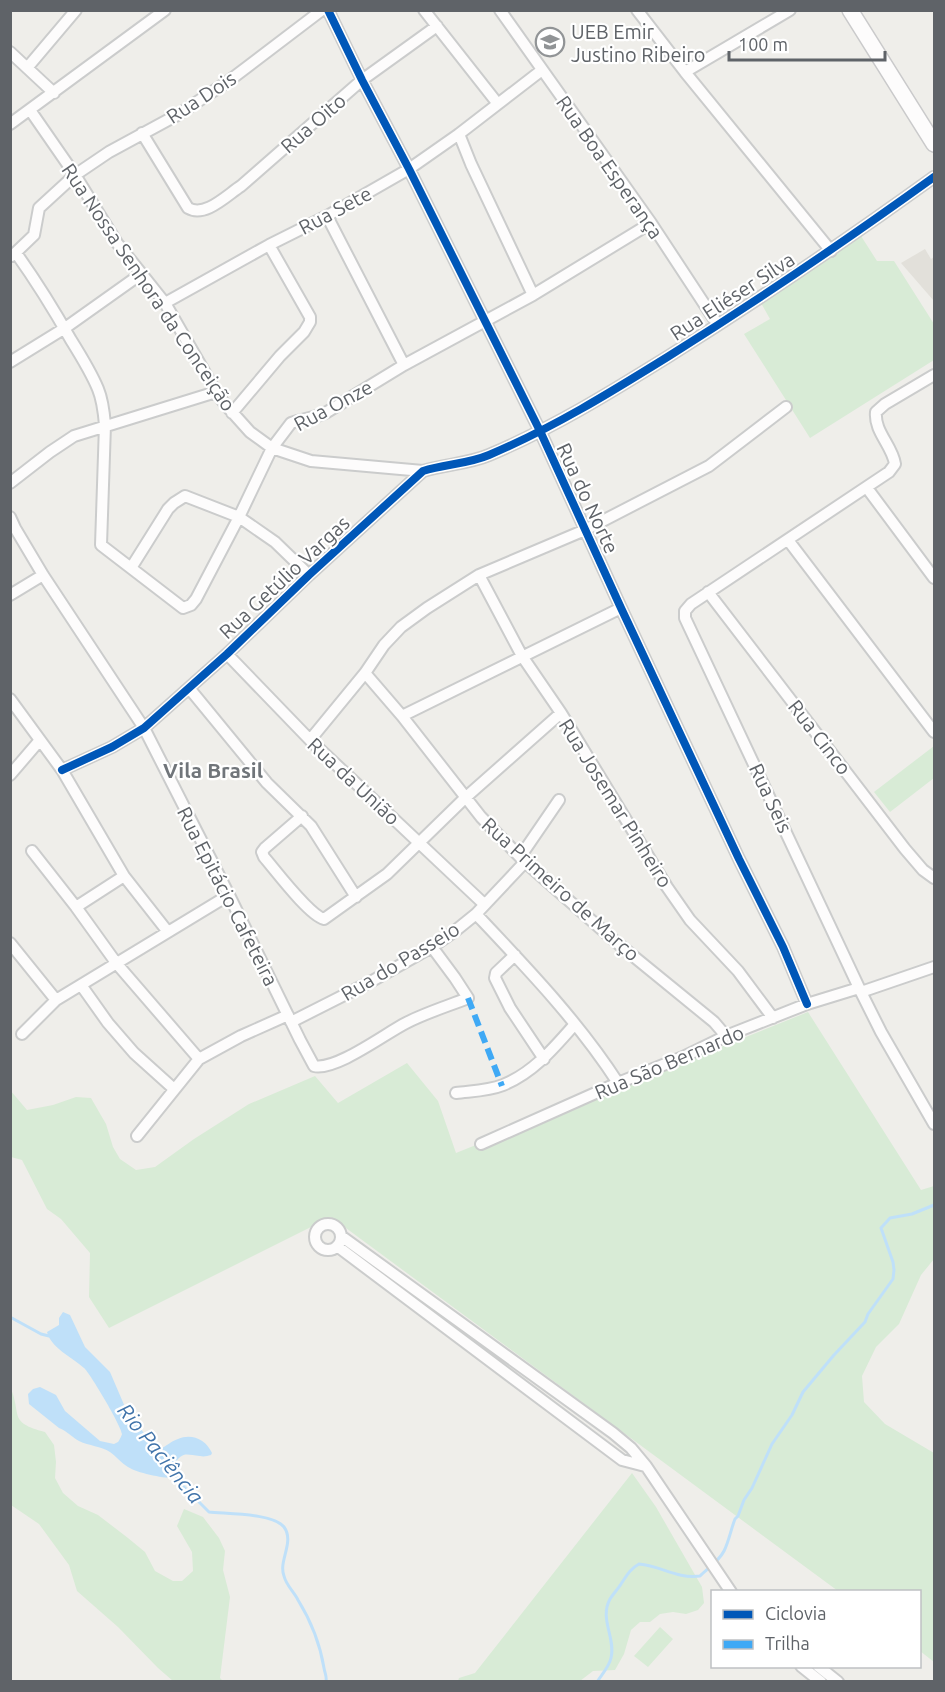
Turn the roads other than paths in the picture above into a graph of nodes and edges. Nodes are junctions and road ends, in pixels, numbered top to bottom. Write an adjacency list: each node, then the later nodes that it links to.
1 (76, 10): 12 (street)
2 (165, 10): 16 (street)
3 (322, 10): 20 (street, Rua Dois)
4 (328, 10): 15 (street, Rua do Norte)
5 (500, 10): 13 (street, Rua Boa Esperança)
6 (637, 10): 14 (street)
7 (790, 10): 14 (street)
8 (850, 10): 22 (street)
9 (428, 12): 10 (street)
10 (437, 26): 15 (street, Rua Oito); 17 (street)
11 (10, 52): 12 (street)
12 (27, 68): 16 (street)
13 (542, 70): 17 (street, Rua Sete); 27 (street, Rua Boa Esperança)
14 (685, 72): 29 (street)
15 (362, 80): 20 (street, Rua Oito); 23 (street, Rua do Norte)
16 (54, 93): 18 (street)
17 (498, 104): 21 (street, Rua Sete)
18 (30, 110): 19 (street); 24 (street, Rua Nossa Senhora da Conceição)
19 (10, 124)
20 (142, 133): 24 (street, Rua Dois)
21 (459, 134): 23 (street, Rua Sete); 32 (street)
22 (934, 144)
23 (409, 169): 26 (street, Rua Sete); 34 (street, Rua do Norte)
24 (75, 175): 30 (street, Rua Dois); 31 (street, Rua Nossa Senhora da Conceição)
25 (934, 177): 29 (street, Rua Eliéser Silva)
26 (327, 216): 28 (street, Rua Sete); 38 (street)
27 (651, 224): 32 (street, Rua Onze); 35 (street, Rua Boa Esperança)
28 (269, 245): 33 (street, Rua Sete); 42 (street)
29 (831, 251): 35 (street, Rua Eliéser Silva)
30 (13, 255): 36 (street)
31 (141, 274): 33 (street, Rua Nossa Senhora da Conceição); 36 (street)
32 (534, 295): 34 (street, Rua Onze)
33 (165, 303): 40 (street, Rua Nossa Senhora da Conceição)
34 (485, 322): 38 (street, Rua Onze); 44 (street, Rua do Norte)
35 (718, 325): 44 (street, Rua Eliéser Silva)
36 (65, 328): 37 (street); 43 (street)
37 (10, 362)
38 (404, 365): 45 (street, Rua Onze)
39 (934, 375): 48 (street)
40 (216, 392): 42 (street, Rua Nossa Senhora da Conceição); 43 (street)
41 (786, 407): 51 (street)
42 (232, 413): 45 (street, Rua Nossa Senhora da Conceição)
43 (105, 425): 47 (street); 53 (street)
44 (540, 431): 46 (street, Rua Getúlio Vargas); 51 (street, Rua do Norte)
45 (272, 448): 46 (street, Rua Nossa Senhora da Conceição); 50 (street, Rua Onze)
46 (423, 471): 55 (street, Rua Getúlio Vargas)
47 (10, 483)
48 (867, 488): 52 (street); 57 (street)
49 (10, 517): 54 (street, Rua Epitácio Cafeteira)
50 (239, 517): 53 (street); 53 (street, Rua Onze); 55 (street)
51 (585, 530): 56 (street); 60 (street, Rua do Norte)
52 (788, 540): 58 (street); 69 (street)
53 (131, 568)
54 (43, 575): 59 (street); 68 (street, Rua Epitácio Cafeteira)
55 (309, 575): 61 (street, Rua Getúlio Vargas)
56 (479, 575): 62 (street, Rua Josemar Pinheiro); 63 (street)
57 (934, 578)
58 (708, 592): 81 (street, Rua Cinco); 94 (street, Rua Seis)
59 (10, 596)
60 (621, 608): 62 (street); 96 (street, Rua do Norte)
61 (227, 654): 64 (street, Rua Getúlio Vargas); 71 (street, Rua da União)
62 (522, 656): 66 (street, Rua Josemar Pinheiro); 67 (street)
63 (365, 674): 67 (street, Rua Primeiro de Março); 71 (street)
64 (189, 688): 68 (street, Rua Getúlio Vargas); 76 (street)
65 (10, 699): 70 (street)
66 (561, 712): 74 (street); 97 (street, Rua Josemar Pinheiro)
67 (402, 716): 74 (street, Rua Primeiro de Março)
68 (144, 728): 72 (street, Rua Getúlio Vargas); 82 (street, Rua Epitácio Cafeteira)
69 (934, 732)
70 (40, 740): 72 (street); 73 (street)
71 (310, 740): 77 (street, Rua da União)
72 (62, 770): 80 (street)
73 (10, 775)
74 (465, 798): 77 (street); 79 (street, Rua Primeiro de Março)
75 (559, 800): 79 (street, Rua do Passeio)
76 (302, 816): 83 (street); 83 (street)
77 (420, 844): 83 (street); 84 (street, Rua da União)
78 (32, 851): 85 (street)
79 (523, 859): 84 (street, Rua do Passeio); 101 (street, Rua Primeiro de Março)
80 (124, 876): 85 (street); 87 (street)
81 (934, 879)
82 (229, 895): 87 (street); 98 (street, Rua Epitácio Cafeteira)
83 (356, 897)
84 (484, 904): 86 (street, Rua do Passeio)
85 (76, 907): 91 (street)
86 (476, 914): 89 (street, Rua do Passeio); 90 (street)
87 (168, 932): 91 (street)
88 (10, 943): 95 (street)
89 (432, 947): 98 (street, Rua do Passeio); 98 (street, Rua Epitácio Cafeteira)
90 (515, 955): 99 (street); 103 (street)
91 (117, 964): 93 (street); 102 (street)
92 (934, 967): 94 (street, Rua São Bernardo)
93 (81, 985): 95 (street); 105 (street)
94 (860, 990): 96 (street, Rua São Bernardo); 107 (street, Rua Seis)
95 (56, 1000): 100 (street)
96 (807, 1004): 97 (street, Rua São Bernardo)
97 (773, 1018): 101 (street, Rua São Bernardo)
98 (290, 1019): 102 (street, Rua do Passeio)
99 (575, 1024): 103 (street); 104 (street)
100 (22, 1034)
101 (726, 1036): 104 (street, Rua São Bernardo)
102 (199, 1059): 105 (street, Rua do Passeio)
103 (544, 1059): 106 (street)
104 (618, 1083): 109 (street, Rua São Bernardo)
105 (174, 1089): 108 (street, Rua do Passeio)
106 (456, 1093)
107 (934, 1124)
108 (137, 1136)
109 (481, 1144)
110 (646, 1466): 110 (street); 111 (street)
111 (719, 1575): 112 (street); 113 (street)
112 (723, 1590)
113 (730, 1590)
114 (804, 1668): 117 (street)
115 (821, 1668): 116 (street)
116 (838, 1681)
117 (821, 1682)

